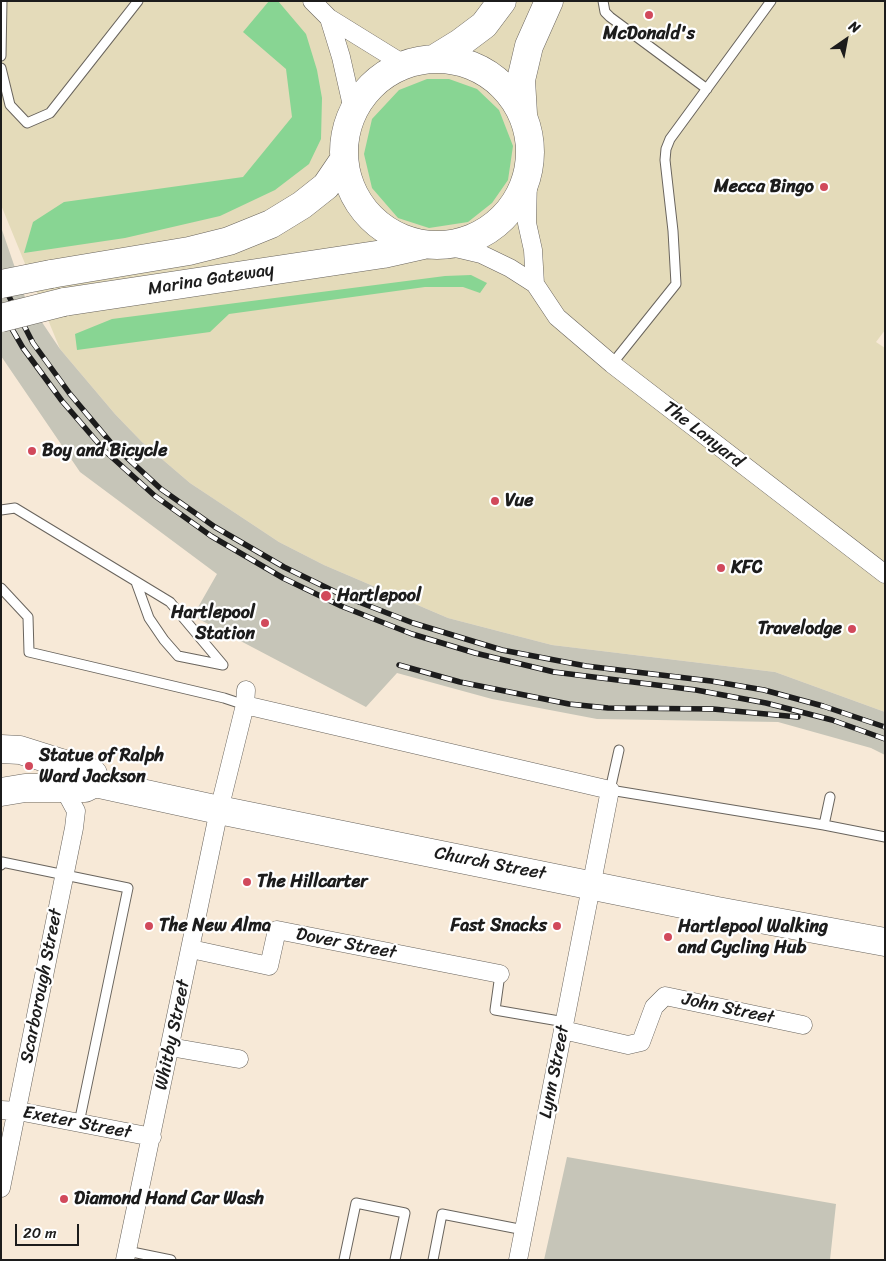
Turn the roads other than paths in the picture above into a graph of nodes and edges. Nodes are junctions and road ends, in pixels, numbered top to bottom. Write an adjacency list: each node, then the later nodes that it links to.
1 (2, 1): 9 (lane)
2 (138, 1): 12 (lane)
3 (312, 1): 8 (street)
4 (502, 1): 10 (main road)
5 (549, 1): 15 (main road)
6 (603, 1): 13 (lane)
7 (771, 1): 13 (lane)
8 (329, 18): 11 (street); 14 (street)
9 (1, 56)
10 (434, 58): 11 (main road); 15 (main road)
11 (405, 65): 14 (main road)
12 (1, 68)
13 (706, 89): 22 (lane)
14 (353, 110): 16 (main road)
15 (523, 116): 17 (main road, Marina Gateway)
16 (343, 161): 18 (main road); 19 (main road, Marina Gateway, bridge)
17 (528, 177): 18 (main road, Marina Gateway); 20 (street)
18 (435, 245): 20 (street, The Lanyard); 21 (main road, Marina Gateway, bridge)
19 (1, 284)
20 (535, 284): 22 (street, The Lanyard)
21 (1, 318)
22 (612, 364): 24 (street, The Lanyard)
23 (1, 510): 25 (lane)
24 (885, 574)
25 (136, 582): 25 (lane)
26 (1, 588): 27 (lane)
27 (245, 697): 34 (street); 37 (street, Whitby Street)
28 (1, 749): 31 (main road, Church Street)
29 (619, 750): 34 (lane)
30 (1, 756): 33 (main road)
31 (95, 783): 32 (main road, Church Street); 37 (main road, Church Street)
32 (64, 787): 35 (main road, Church Street); 41 (street, Scarborough Street)
33 (1, 788)
34 (610, 790): 38 (lane); 42 (street, Lynn Street)
35 (1, 792)
36 (830, 797): 38 (lane)
37 (219, 810): 42 (main road, Church Street); 44 (street, Whitby Street)
38 (824, 825): 39 (lane)
39 (885, 837)
40 (1, 865): 41 (lane)
41 (64, 875): 50 (street, Scarborough Street); 51 (lane)
42 (592, 885): 43 (main road, Church Street); 47 (street, Lynn Street)
43 (885, 942)
44 (191, 950): 45 (street, Dover Street); 48 (street, Whitby Street)
45 (500, 974): 47 (lane)
46 (803, 1025): 47 (street, John Street)
47 (564, 1026): 54 (street, Lynn Street)
48 (170, 1047): 49 (street); 52 (street, Whitby Street)
49 (239, 1059)
50 (10, 1110): 51 (street, Exeter Street); 53 (street, Scarborough Street)
51 (79, 1123): 52 (street, Exeter Street)
52 (152, 1137): 55 (street, Whitby Street)
53 (1, 1188)
54 (524, 1230): 59 (lane); 60 (street, Lynn Street)
55 (126, 1255): 56 (lane)
56 (171, 1260)
57 (344, 1260): 58 (lane)
58 (395, 1260)
59 (433, 1260)
60 (518, 1260)

